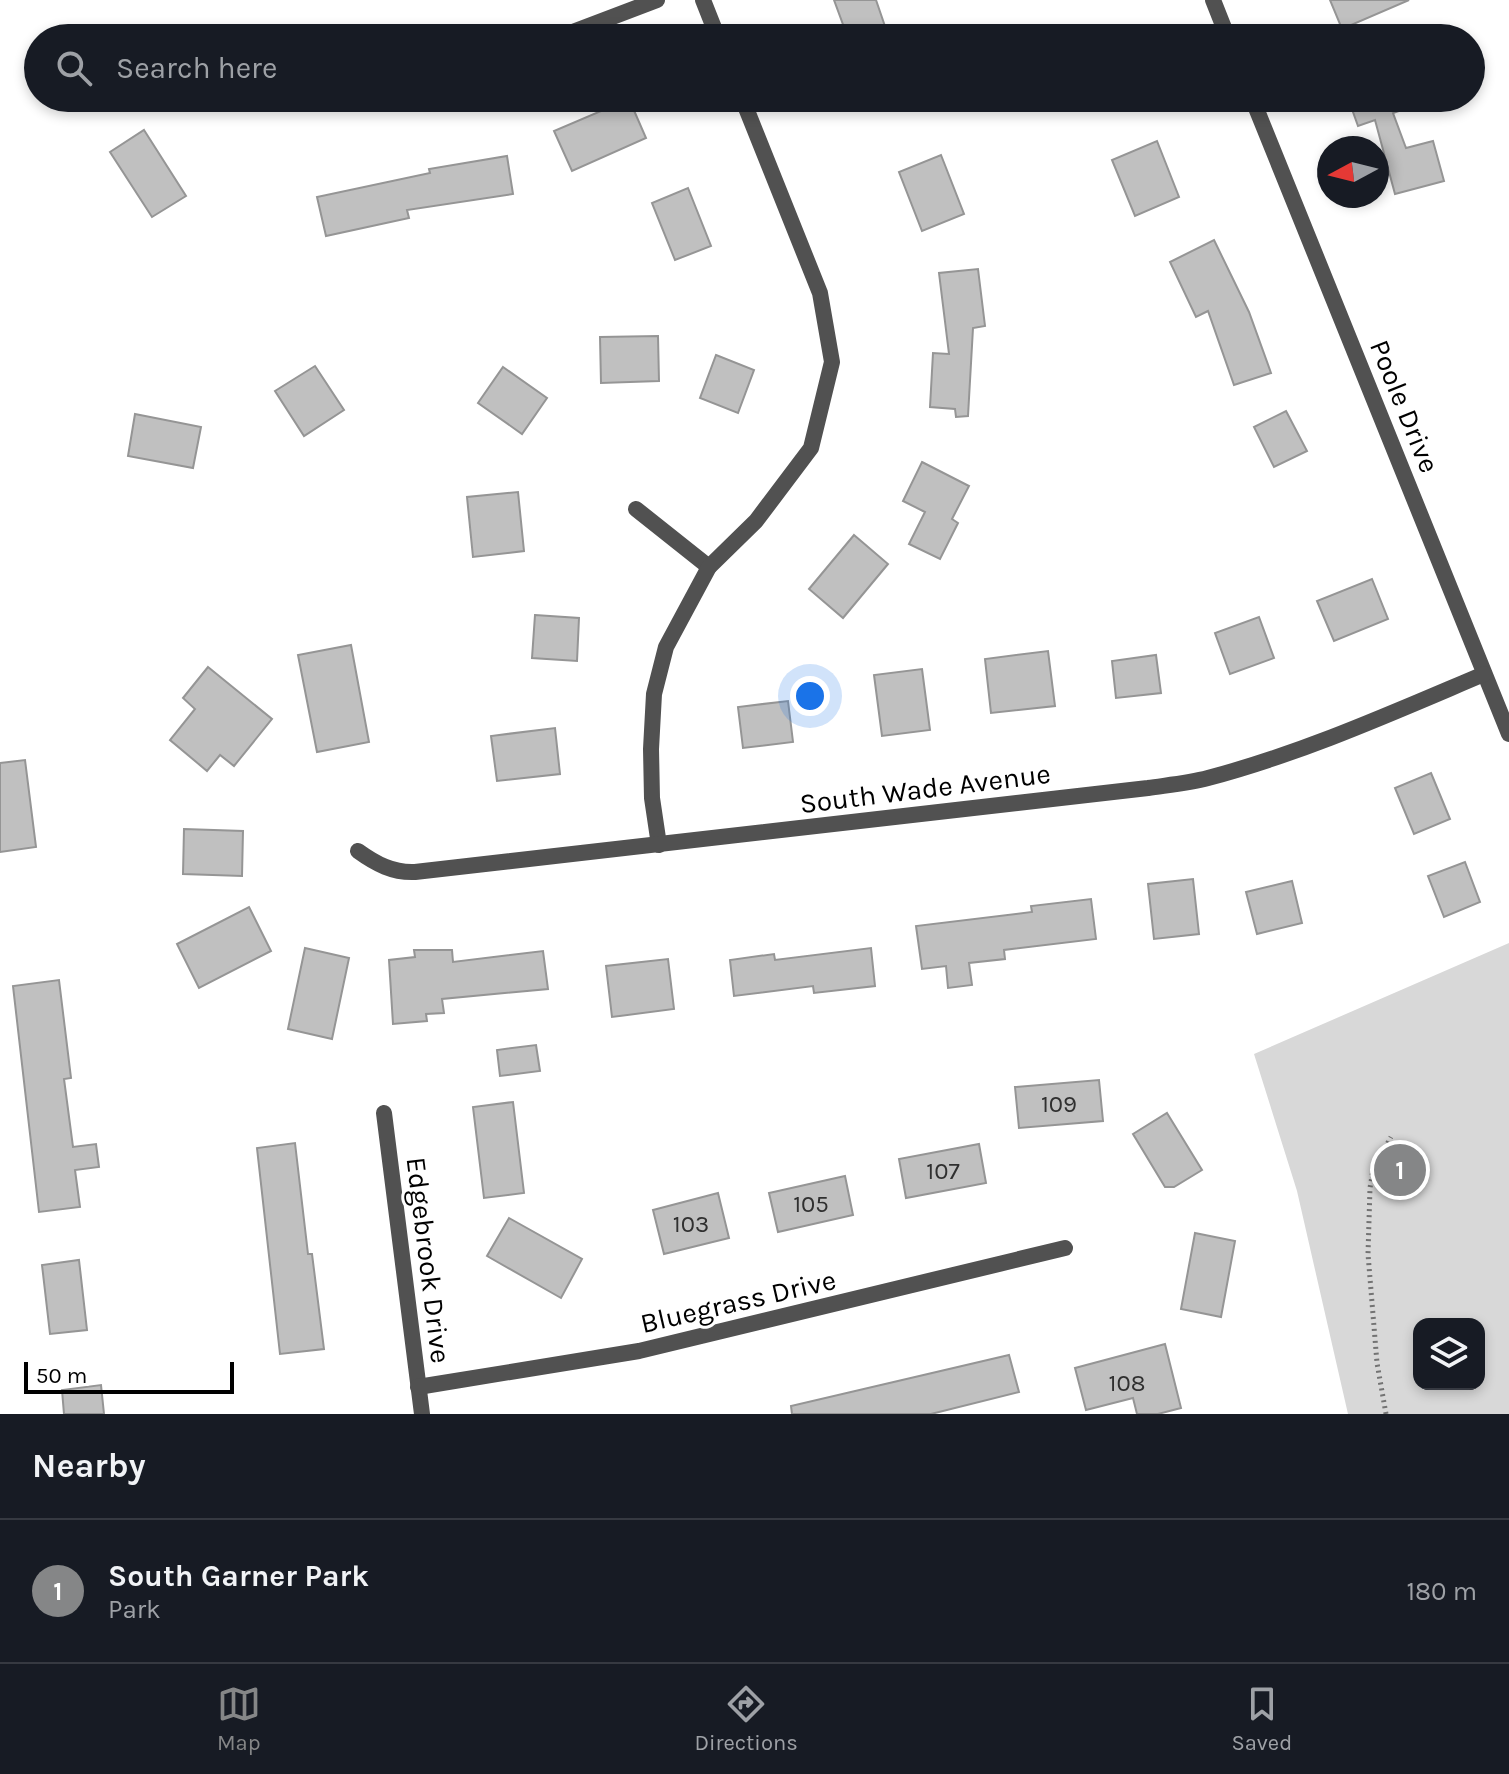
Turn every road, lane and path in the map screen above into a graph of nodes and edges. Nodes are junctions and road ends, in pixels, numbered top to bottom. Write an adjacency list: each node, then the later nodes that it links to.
1 (657, 0): 4 (street)
2 (703, 0): 5 (street)
3 (1213, 0): 6 (street)
4 (594, 24)
5 (712, 24)
6 (1222, 24)
7 (748, 112): 10 (street)
8 (1258, 112): 11 (street, Poole Drive)
9 (636, 509): 10 (street)
10 (709, 567): 13 (street)
11 (1484, 674): 12 (street, Poole Drive); 13 (street, South Wade Avenue)
12 (1509, 734)
13 (659, 845): 14 (street, South Wade Avenue)
14 (358, 851)
15 (384, 1113): 18 (street, Edgebrook Drive)
16 (1391, 1137): 20 (path)
17 (1065, 1248): 18 (street, Bluegrass Drive)
18 (418, 1387): 19 (street, Edgebrook Drive)
19 (422, 1414)
20 (1386, 1414)

